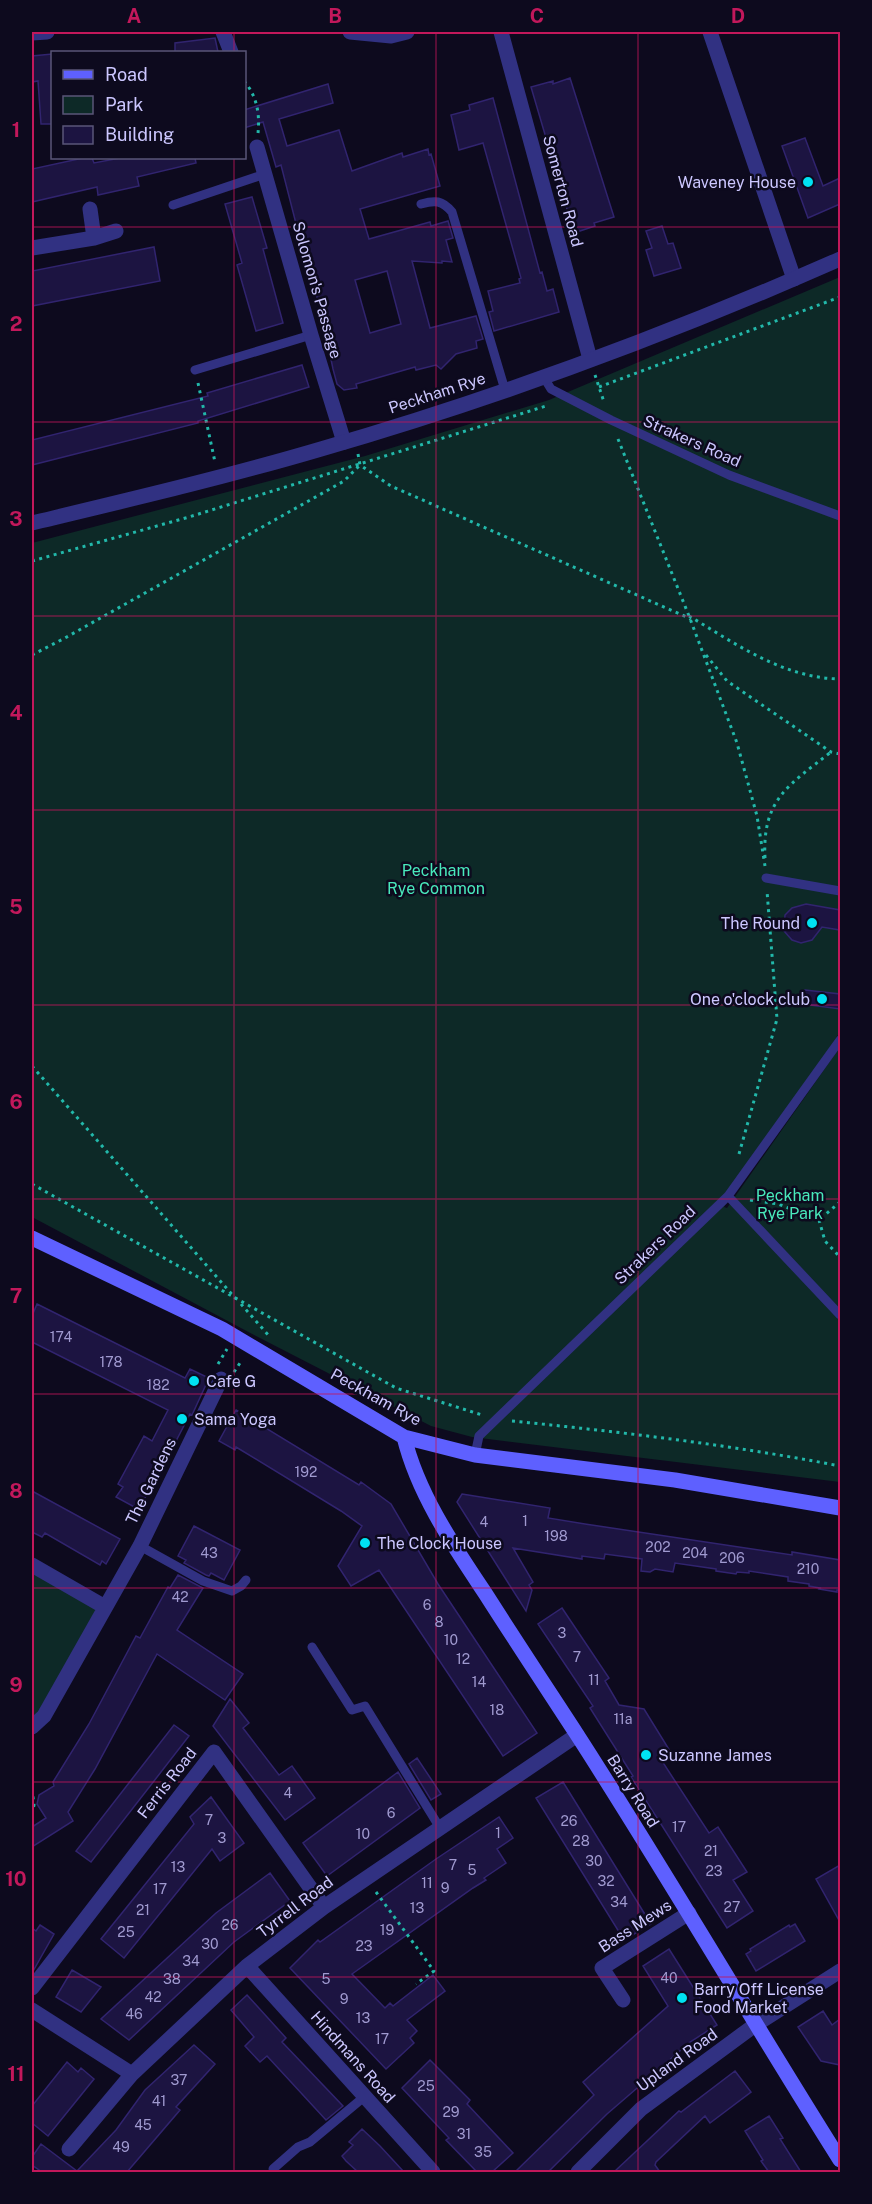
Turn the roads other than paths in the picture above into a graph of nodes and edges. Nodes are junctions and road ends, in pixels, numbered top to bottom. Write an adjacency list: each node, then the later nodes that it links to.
1 (47, 32): 7 (street)
2 (223, 32): 8 (street)
3 (350, 32): 4 (street)
4 (407, 32)
5 (501, 32): 20 (street, Somerton Road)
6 (711, 32): 18 (street)
7 (32, 33)
8 (231, 51)
9 (257, 147): 10 (street, Solomon's Passage)
10 (265, 174): 12 (lane); 19 (street, Solomon's Passage)
11 (421, 204): 23 (lane)
12 (173, 205)
13 (90, 209): 15 (street)
14 (116, 231): 15 (street)
15 (94, 238): 16 (street)
16 (32, 248)
17 (840, 259): 18 (street, Peckham Rye)
18 (794, 279): 20 (street, Peckham Rye)
19 (311, 335): 21 (lane); 24 (street, Solomon's Passage)
20 (592, 365): 22 (street, Peckham Rye)
21 (195, 370)
22 (543, 376): 23 (street, Peckham Rye); 25 (lane, Strakers Road)
23 (504, 390): 24 (street, Peckham Rye)
24 (351, 446): 26 (street, Peckham Rye)
25 (840, 516)
26 (32, 523)
27 (766, 878): 28 (lane)
28 (840, 891)
29 (840, 1040): 30 (lane, Strakers Road)
30 (728, 1196): 32 (lane); 35 (lane, Strakers Road)
31 (32, 1238): 34 (main road, Peckham Rye)
32 (840, 1314)
33 (221, 1379): 37 (street, The Gardens)
34 (404, 1437): 35 (main road, Peckham Rye); 43 (main road, Barry Road)
35 (475, 1455): 36 (main road, Peckham Rye)
36 (840, 1508)
37 (140, 1546): 39 (lane); 40 (street, The Gardens)
38 (32, 1565): 40 (street)
39 (246, 1580)
40 (105, 1607): 42 (street, The Gardens)
41 (312, 1647): 44 (lane)
42 (32, 1727)
43 (577, 1735): 44 (street, Tyrrell Road); 46 (main road, Barry Road)
44 (440, 1828): 45 (street, Tyrrell Road)
45 (324, 1907): 47 (street, Tyrrell Road); 49 (street, Ferris Road)
46 (689, 1913): 50 (street, Bass Mews); 52 (main road, Barry Road)
47 (247, 1966): 53 (street, Tyrrell Road); 54 (street, Hindmans Road)
48 (840, 1971): 52 (street, Upland Road)
49 (32, 1988)
50 (623, 2000)
51 (32, 2010): 53 (street)
52 (755, 2025): 56 (main road, Barry Road); 59 (street, Upland Road)
53 (132, 2074): 55 (street, Tyrrell Road)
54 (364, 2097): 57 (lane); 58 (street, Hindmans Road)
55 (69, 2149)
56 (840, 2160)
57 (273, 2169)
58 (433, 2172)
59 (578, 2172)

